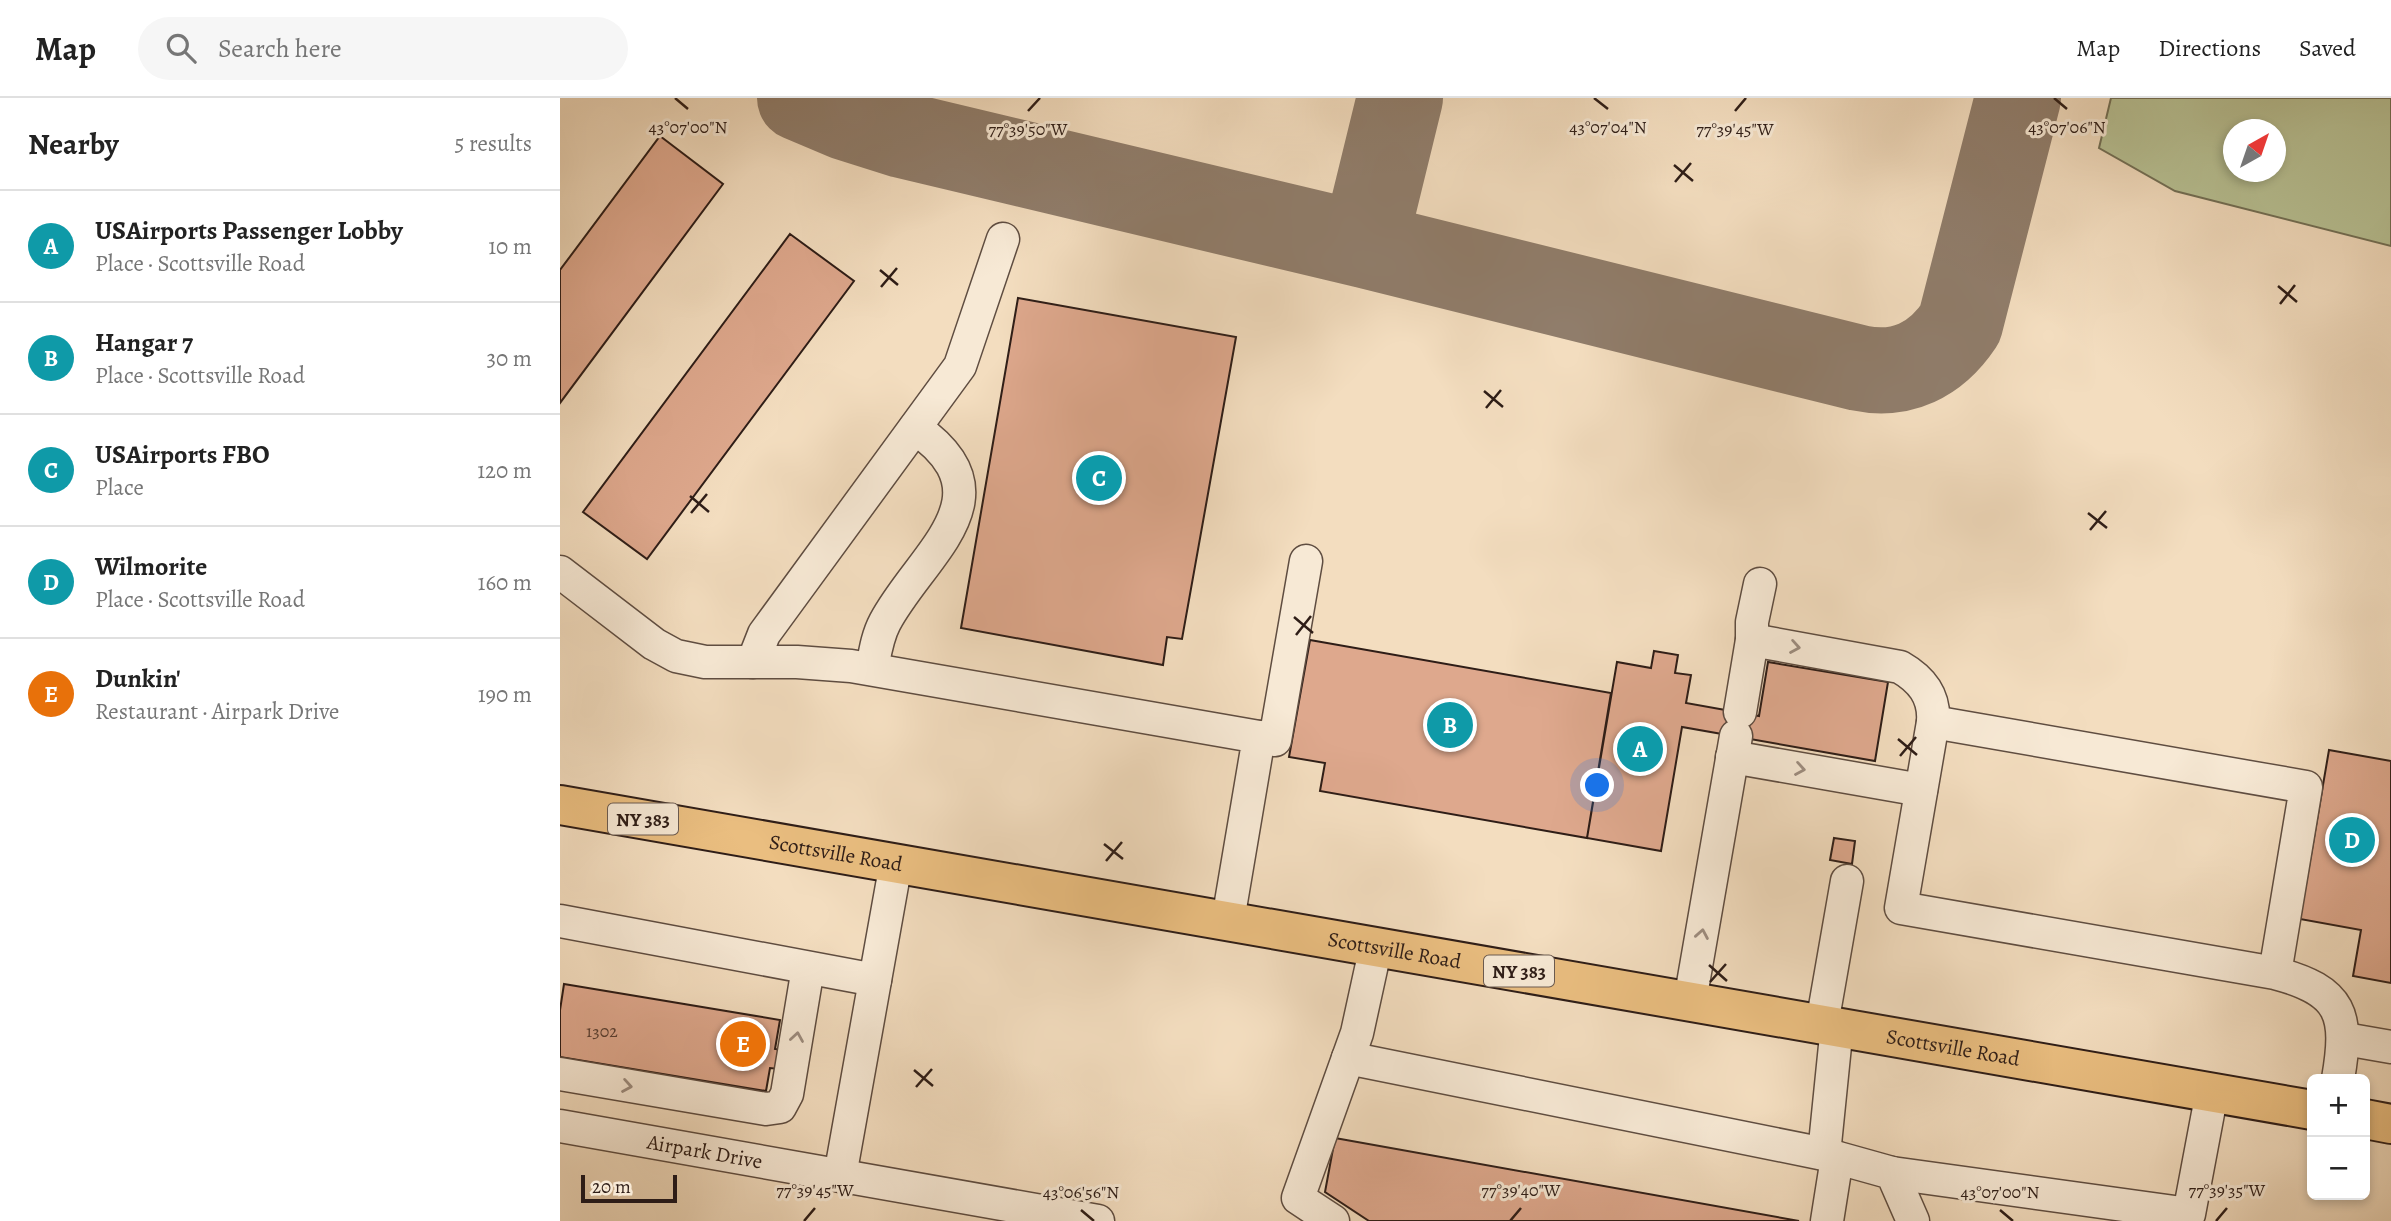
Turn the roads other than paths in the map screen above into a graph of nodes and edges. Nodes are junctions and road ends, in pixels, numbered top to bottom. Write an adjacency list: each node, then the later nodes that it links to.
1 (1003, 239): 2 (street)
2 (915, 428): 7 (street); 8 (street)
3 (1306, 561): 11 (street)
4 (560, 572): 7 (street)
5 (1759, 584): 6 (street)
6 (1752, 640): 9 (street, one-way to 9); 10 (street)
7 (753, 662): 8 (street)
8 (872, 669): 11 (street)
9 (1933, 722): 12 (street); 20 (street)
10 (1736, 735): 12 (street, one-way to 12); 22 (street, one-way to 10)
11 (1259, 737): 16 (street)
12 (1921, 790): 20 (street)
13 (560, 805): 14 (main road, Scottsville Road / NY 383)
14 (896, 863): 16 (main road, Scottsville Road / NY 383); 21 (street)
15 (1847, 881): 23 (street)
16 (1228, 920): 18 (main road, Scottsville Road / NY 383)
17 (560, 921): 19 (street)
18 (1376, 946): 22 (main road, Scottsville Road / NY 383); 26 (street)
19 (808, 968): 21 (street); 27 (street, one-way to 19)
20 (2274, 973): 24 (street)
21 (875, 980): 36 (street)
22 (1690, 1001): 23 (main road, Scottsville Road / NY 383)
23 (1830, 1025): 29 (main road, Scottsville Road / NY 383); 34 (street)
24 (2345, 1039): 25 (street); 28 (street)
25 (2391, 1047)
26 (1348, 1058): 34 (street); 39 (street)
27 (560, 1074)
28 (2339, 1074)
29 (2212, 1092): 30 (main road, Scottsville Road / NY 383); 37 (street)
30 (2307, 1109)
31 (2370, 1120): 32 (main road)
32 (2391, 1124)
33 (560, 1126): 36 (street, Airpark Drive)
34 (1830, 1156): 35 (street); 40 (street)
35 (1892, 1173): 37 (street); 41 (street)
36 (840, 1176): 38 (street, Airpark Drive)
37 (2196, 1219)
38 (1082, 1220)
39 (1334, 1221)
40 (1827, 1221)
41 (1913, 1221)

